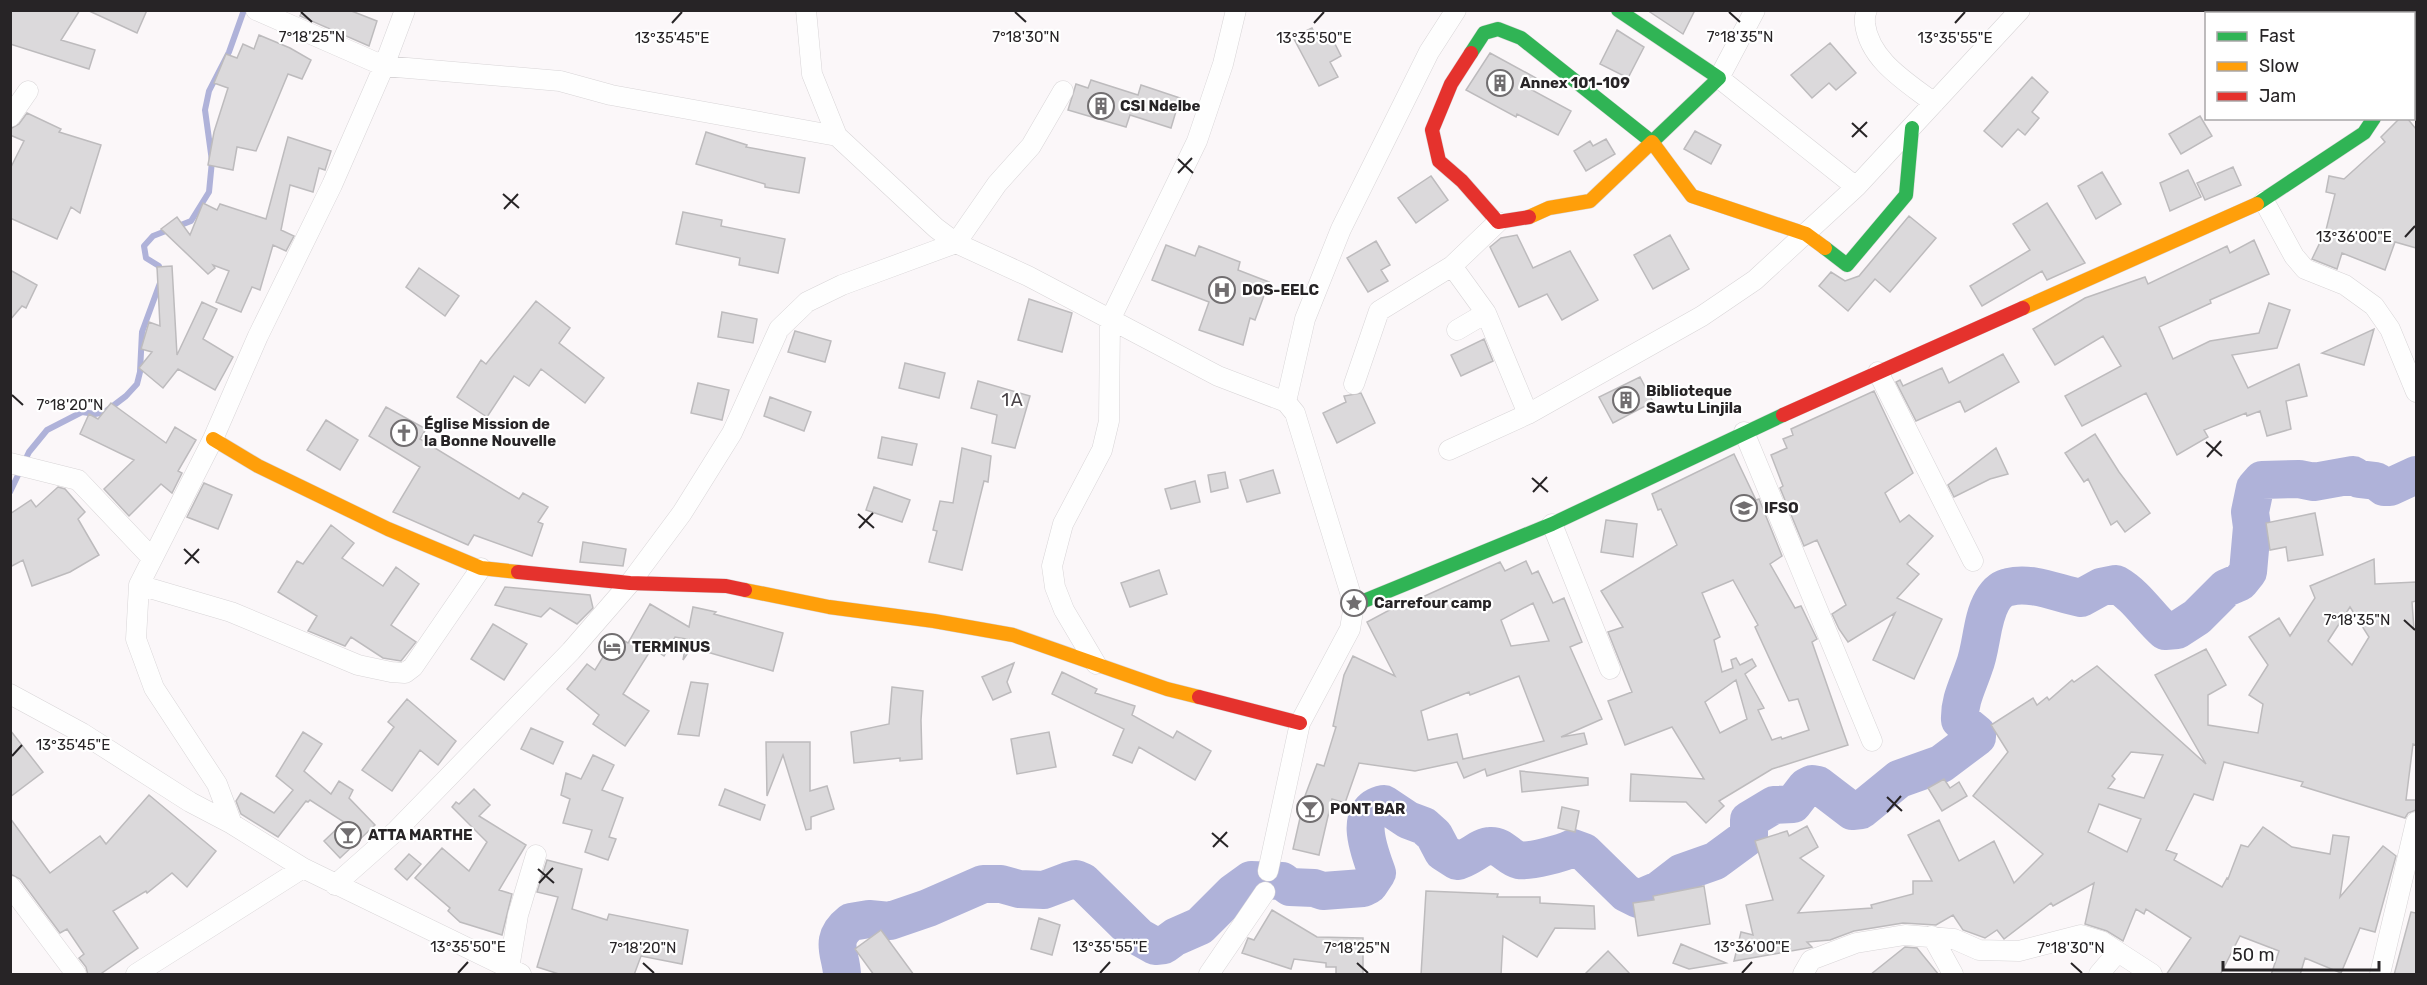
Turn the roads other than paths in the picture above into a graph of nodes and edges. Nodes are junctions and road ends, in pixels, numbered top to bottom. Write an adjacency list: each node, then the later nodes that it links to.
1 (256, 10): 10 (street)
2 (405, 10): 10 (street)
3 (806, 10): 18 (street)
4 (1236, 10): 27 (street)
5 (1456, 10): 32 (street)
6 (1618, 10): 11 (street)
7 (1755, 10): 11 (street)
8 (1867, 10): 14 (street)
9 (2020, 10): 14 (street)
10 (384, 66): 18 (street); 35 (street)
11 (1719, 78): 19 (street); 20 (street)
12 (28, 91): 15 (street)
13 (1063, 91): 24 (street)
14 (1934, 103): 17 (street)
15 (10, 117)
16 (2373, 120): 21 (street)
17 (1912, 128): 20 (street); 23 (street)
18 (837, 136): 24 (street)
19 (1653, 142): 22 (street); 22 (street); 23 (street)
20 (1856, 187): 23 (street)
21 (2264, 201): 29 (street); 31 (street)
22 (1498, 222): 25 (street)
23 (1806, 234): 33 (street)
24 (956, 243): 27 (street); 42 (street)
25 (1452, 266): 26 (street); 30 (street)
26 (1486, 313): 28 (street); 33 (street)
27 (1110, 320): 32 (street); 45 (street)
28 (1457, 330)
29 (1878, 372): 34 (street); 40 (street)
30 (1354, 384)
31 (2416, 392)
32 (1286, 402): 44 (street)
33 (1528, 414): 36 (street)
34 (1744, 432): 38 (street); 49 (street)
35 (213, 439): 39 (street); 41 (street)
36 (1449, 450)
37 (10, 463): 39 (street)
38 (1552, 524): 44 (street); 46 (street)
39 (152, 558): 43 (street)
40 (1973, 561)
41 (481, 568): 42 (street); 43 (street)
42 (630, 583): 45 (street); 55 (street)
43 (139, 585): 51 (street)
44 (1354, 605): 48 (street)
45 (1096, 664): 48 (street)
46 (1610, 669)
47 (10, 694): 51 (street)
48 (1300, 723): 54 (street)
49 (1872, 741)
50 (2416, 822): 68 (street)
51 (232, 824): 53 (street)
52 (536, 855): 60 (street)
53 (303, 868): 55 (street); 62 (street)
54 (1268, 871)
55 (335, 885): 60 (street)
56 (10, 886): 61 (street)
57 (1265, 892): 63 (street)
58 (1932, 936): 59 (street); 64 (street); 65 (street)
59 (2117, 953): 66 (street); 67 (street)
60 (512, 972)
61 (76, 975)
62 (136, 975)
63 (1209, 975)
64 (1803, 975)
65 (1953, 975)
66 (2099, 975)
67 (2152, 975)
68 (2379, 975)

